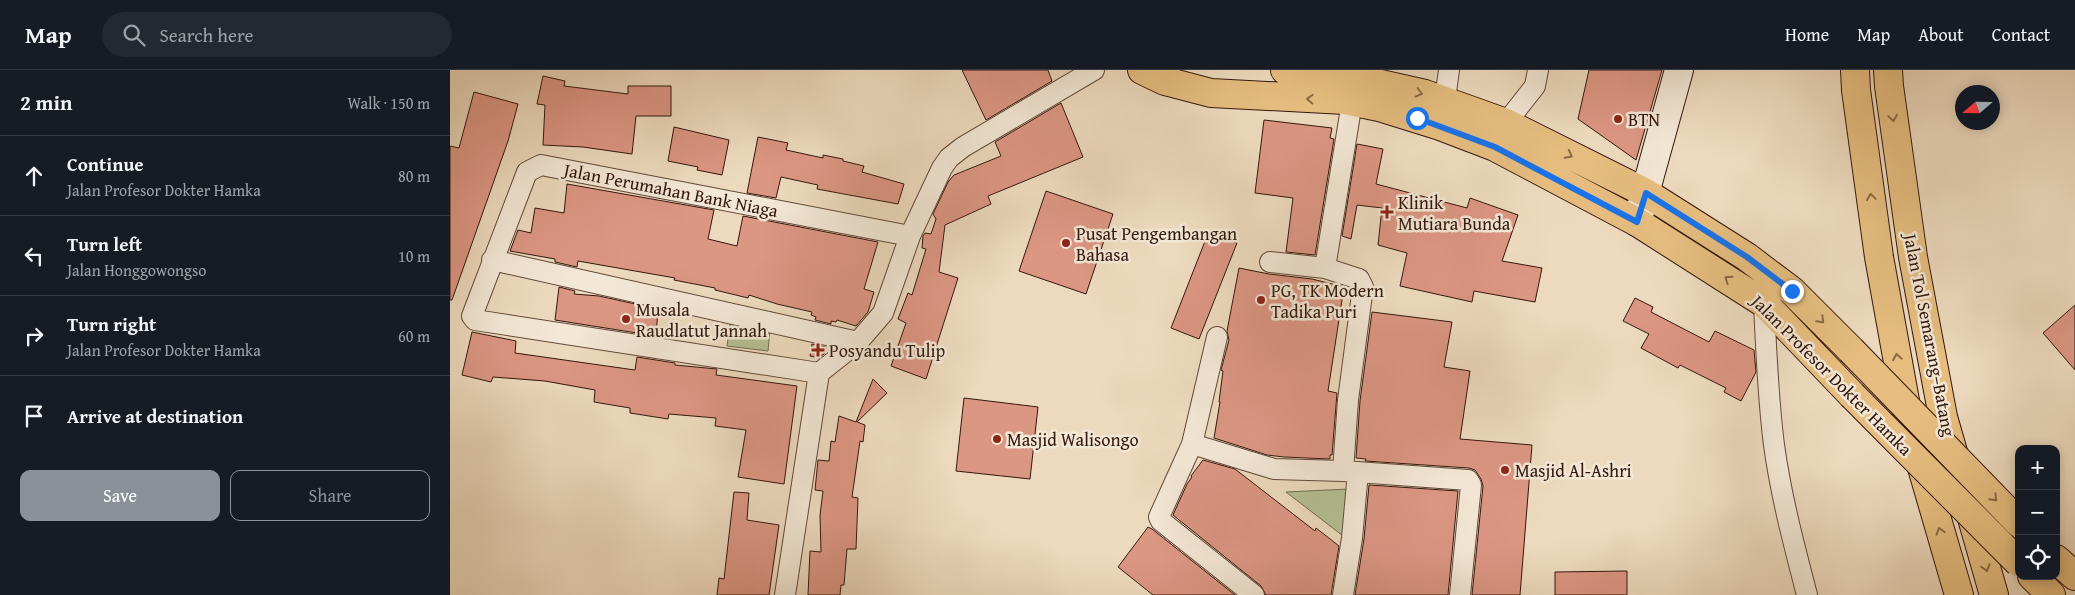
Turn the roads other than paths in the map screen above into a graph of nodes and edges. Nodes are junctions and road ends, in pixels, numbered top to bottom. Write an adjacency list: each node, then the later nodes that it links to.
1 (1094, 70): 16 (street)
2 (1142, 70): 9 (main road, Jalan Profesor Dokter Hamka)
3 (1290, 70): 10 (main road, Jalan Profesor Dokter Hamka)
4 (1449, 70): 12 (street)
5 (1538, 70): 13 (street)
6 (1679, 70): 14 (street)
7 (1855, 70): 36 (main road, Jalan Tol Semarang–Batang, one-way to 7)
8 (1888, 70): 37 (main road, Jalan Tol Semarang–Batang, one-way to 37)
9 (1201, 80): 11 (main road, Jalan Profesor Dokter Hamka, one-way to 9)
10 (1382, 87): 11 (main road, Jalan Profesor Dokter Hamka); 12 (main road, Jalan Profesor Dokter Hamka)
11 (1352, 102): 19 (street)
12 (1443, 113): 13 (main road, Jalan Profesor Dokter Hamka); 15 (main road, Jalan Profesor Dokter Hamka)
13 (1506, 123): 14 (main road, Jalan Profesor Dokter Hamka, one-way to 14)
14 (1646, 193): 15 (street); 26 (main road, Jalan Profesor Dokter Hamka, one-way to 26, bridge)
15 (1637, 222): 20 (main road, Jalan Profesor Dokter Hamka, one-way to 15)
16 (910, 236): 17 (street, Jalan Perumahan Bank Niaga); 22 (street)
17 (492, 260): 22 (street); 23 (street, Jalan Perumahan Bank Niaga)
18 (1270, 262): 19 (street)
19 (1325, 268): 25 (street)
20 (1764, 303): 27 (main road, Jalan Profesor Dokter Hamka, bridge); 35 (street)
21 (1217, 337): 24 (street)
22 (858, 342): 23 (street)
23 (819, 373): 31 (street)
24 (1192, 444): 25 (street); 32 (street)
25 (1351, 471): 33 (street); 34 (street)
26 (2015, 520)
27 (2015, 559)
28 (2060, 563): 29 (main road)
29 (2075, 576)
30 (2036, 580): 38 (main road)
31 (785, 595)
32 (1254, 595)
33 (1343, 595)
34 (1460, 595)
35 (1807, 595)
36 (1959, 595)
37 (1994, 595)
38 (2051, 595)

